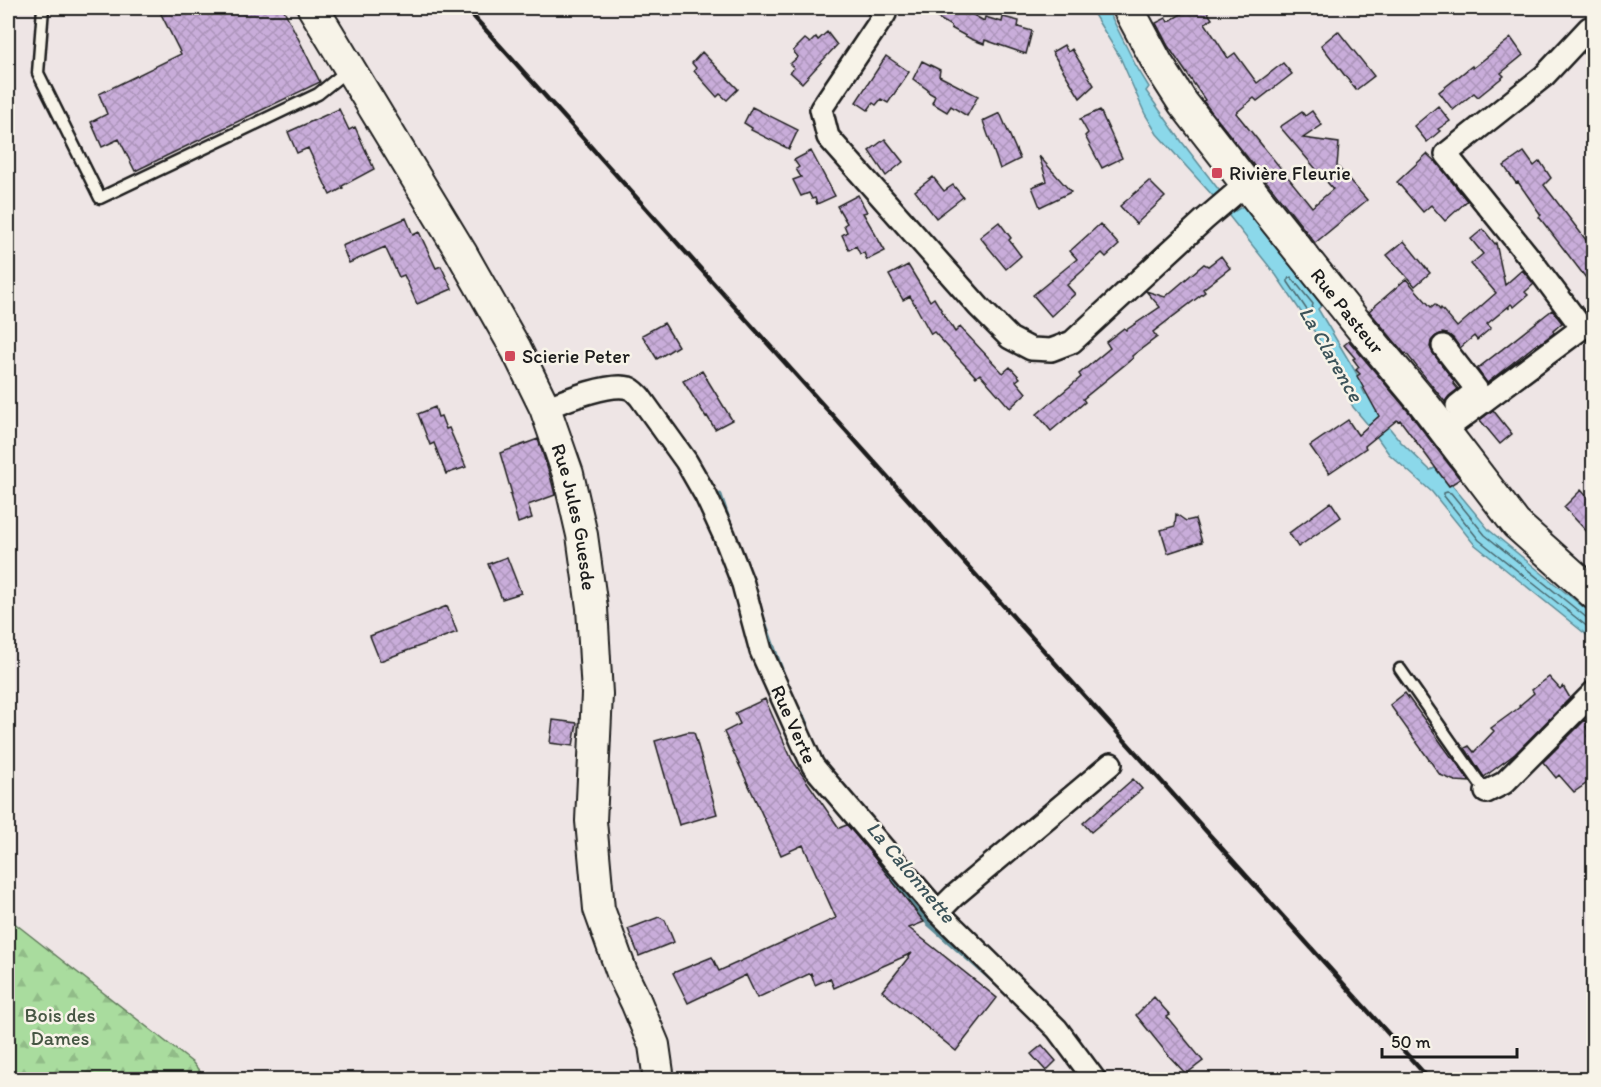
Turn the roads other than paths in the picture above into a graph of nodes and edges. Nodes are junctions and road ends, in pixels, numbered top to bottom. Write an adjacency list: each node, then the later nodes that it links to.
1 (43, 8): 6 (lane)
2 (312, 8): 6 (street, Rue Jules Guesde)
3 (878, 8): 7 (street)
4 (1128, 8): 7 (street, Rue Pasteur)
5 (1593, 27): 10 (street)
6 (350, 69): 9 (street, Rue Jules Guesde)
7 (1232, 196): 10 (street, Rue Pasteur)
8 (1443, 346): 10 (street)
9 (545, 408): 16 (street, Rue Verte); 17 (street, Rue Jules Guesde)
10 (1441, 426): 11 (street, Rue Pasteur)
11 (1593, 594)
12 (1400, 669): 15 (lane)
13 (1593, 692): 15 (street)
14 (1111, 764): 16 (street)
15 (1486, 792)
16 (938, 912): 18 (street, Rue Verte)
17 (659, 1080)
18 (1095, 1080)

